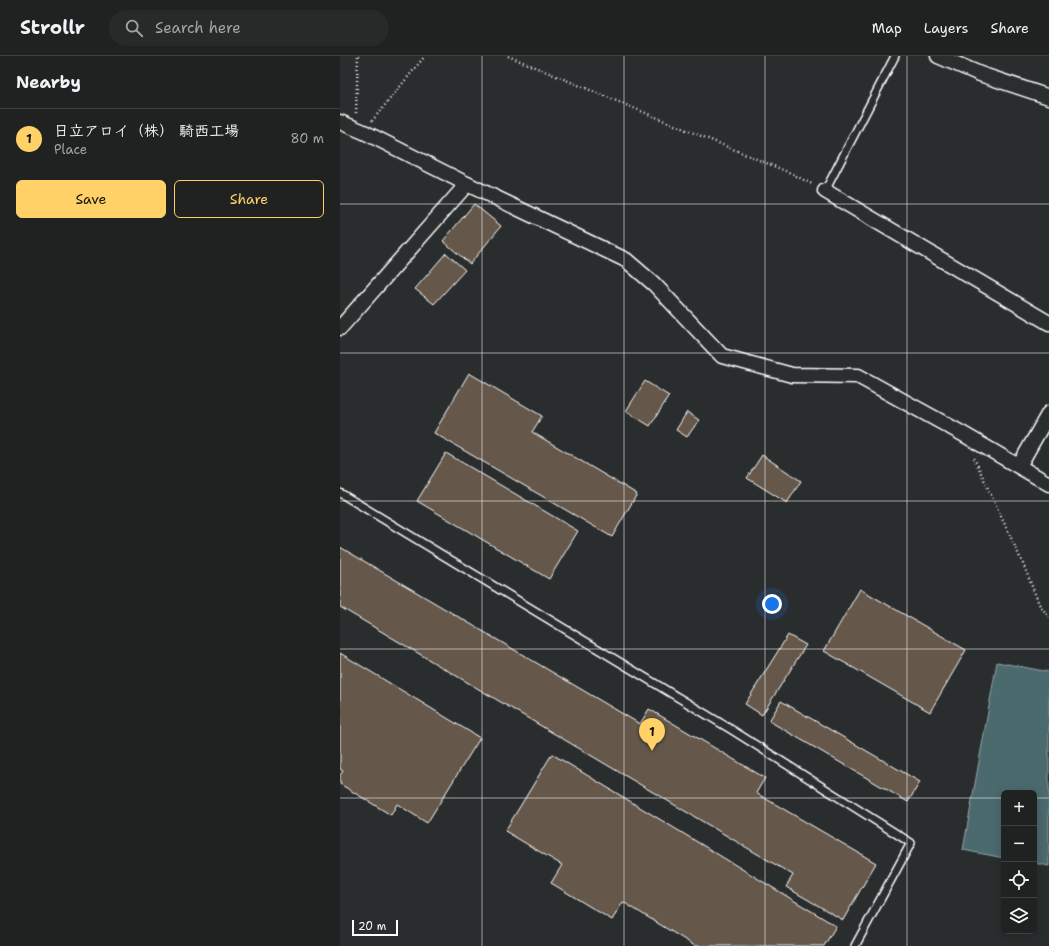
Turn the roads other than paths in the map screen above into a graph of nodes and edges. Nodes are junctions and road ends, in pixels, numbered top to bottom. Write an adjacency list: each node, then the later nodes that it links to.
1 (895, 56): 6 (lane)
2 (938, 56): 3 (street)
3 (1049, 97)
4 (340, 122): 5 (street)
5 (467, 184): 8 (street); 10 (street)
6 (825, 191): 7 (street)
7 (1049, 323)
8 (340, 328)
9 (1049, 413): 10 (street)
10 (1019, 466): 11 (street)
11 (1049, 484)
12 (340, 493): 13 (lane)
13 (855, 946)

